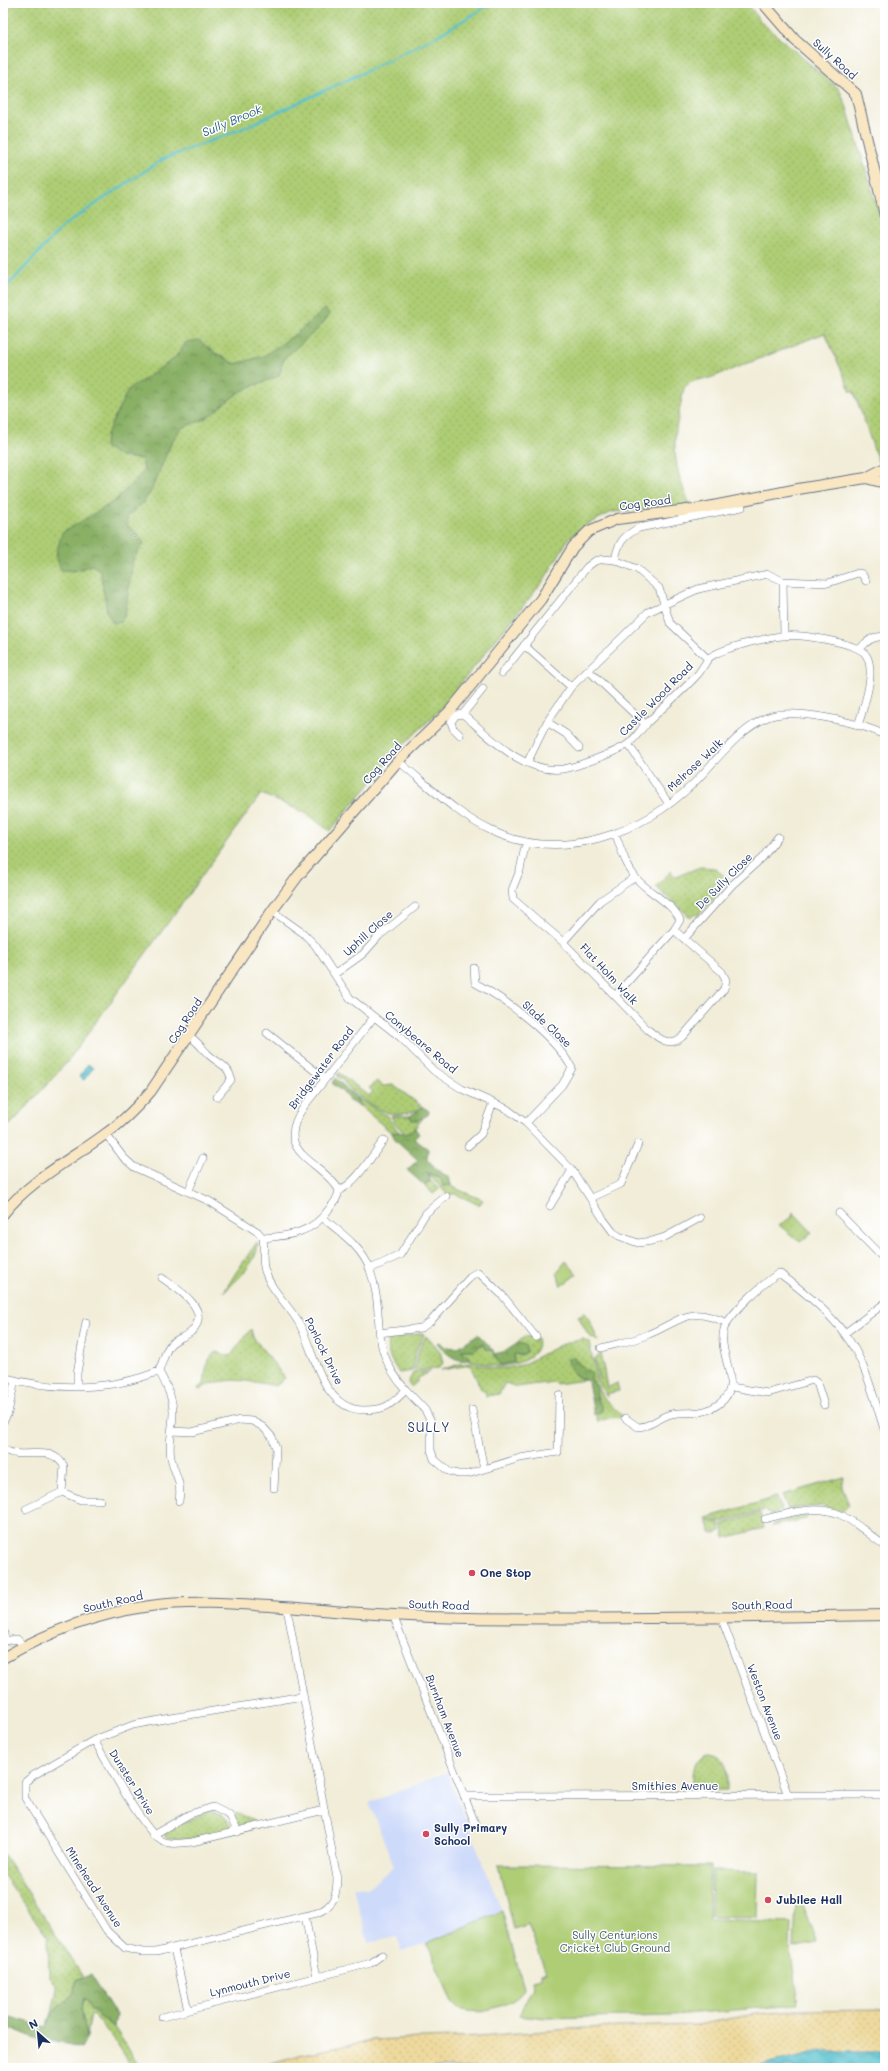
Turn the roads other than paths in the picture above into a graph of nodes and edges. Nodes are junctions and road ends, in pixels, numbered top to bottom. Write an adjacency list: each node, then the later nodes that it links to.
1 (763, 3): 2 (street, Sully Road)
2 (885, 215)
3 (885, 468): 4 (street, Cog Road)
4 (866, 478): 5 (street, Cog Road); 28 (street, Cog Road)
5 (885, 483)
6 (742, 507): 7 (street)
7 (615, 560): 10 (street); 13 (street)
8 (783, 581): 9 (street); 10 (street); 11 (street)
9 (866, 581)
10 (664, 605): 15 (street); 16 (street)
11 (784, 635): 14 (street, Castle Wood Road); 15 (street, Castle Wood Road)
12 (885, 637): 14 (street)
13 (524, 646): 17 (street); 18 (street)
14 (860, 649): 23 (street)
15 (708, 659): 22 (street, Castle Wood Road)
16 (588, 670): 18 (street); 22 (street)
17 (502, 673)
18 (571, 687): 21 (street)
19 (483, 689): 20 (street)
20 (463, 714): 24 (street); 29 (street, Castle Wood Road)
21 (547, 722): 27 (street); 29 (street)
22 (646, 725): 26 (street, Castle Wood Road)
23 (858, 726): 25 (street, Melrose Walk); 30 (street, Melrose Walk)
24 (460, 735)
25 (885, 735)
26 (628, 744): 29 (street, Castle Wood Road); 30 (street)
27 (579, 748)
28 (398, 761): 33 (street, Melrose Walk); 36 (street, Cog Road)
29 (527, 763)
30 (669, 804): 31 (street, Melrose Walk)
31 (615, 833): 33 (street, Melrose Walk); 34 (street)
32 (778, 837): 38 (street, De Sully Close)
33 (526, 842): 39 (street, Flat Holm Walk)
34 (635, 877): 37 (street); 39 (street)
35 (415, 907): 41 (street, Uphill Close)
36 (272, 911): 41 (street, Conybeare Road); 45 (street, Cog Road)
37 (674, 930): 38 (street); 42 (street)
38 (684, 939): 42 (street, Flat Holm Walk)
39 (563, 942): 42 (street, Flat Holm Walk)
40 (474, 968): 49 (street, Slade Close)
41 (335, 974): 43 (street, Conybeare Road)
42 (614, 996)
43 (374, 1017): 46 (street, Bridgewater Road); 48 (street, Conybeare Road)
44 (267, 1033): 46 (street)
45 (189, 1036): 47 (street); 50 (street, Cog Road)
46 (324, 1079): 56 (street, Bridgewater Road)
47 (217, 1097)
48 (493, 1103): 49 (street, Conybeare Road); 53 (street)
49 (526, 1122): 55 (street, Conybeare Road)
50 (106, 1134): 57 (street); 62 (street, Cog Road)
51 (384, 1140): 56 (street)
52 (638, 1144): 59 (street)
53 (468, 1146)
54 (203, 1158): 57 (street)
55 (572, 1170): 59 (street, Conybeare Road); 60 (street)
56 (339, 1190): 63 (street)
57 (188, 1192): 65 (street)
58 (446, 1196): 67 (street)
59 (591, 1198): 64 (street, Conybeare Road)
60 (550, 1206)
61 (839, 1213): 66 (street)
62 (3, 1214)
63 (323, 1218): 65 (street); 67 (street)
64 (700, 1218)
65 (262, 1238): 81 (street, Porlock Drive)
66 (885, 1260)
67 (370, 1269): 72 (street)
68 (162, 1278): 76 (street)
69 (885, 1303): 73 (street)
70 (86, 1322): 79 (street)
71 (727, 1323): 73 (street); 75 (street); 80 (street)
72 (378, 1333): 74 (street); 81 (street)
73 (845, 1333): 88 (street)
74 (536, 1337)
75 (601, 1348)
76 (159, 1371): 79 (street); 87 (street)
77 (3, 1377): 78 (street)
78 (15, 1380): 79 (street); 86 (street)
79 (77, 1387)
80 (731, 1387): 83 (street); 85 (street)
81 (406, 1390): 90 (street)
82 (559, 1395): 90 (street)
83 (824, 1405)
84 (472, 1410): 90 (street)
85 (625, 1418)
86 (3, 1422)
87 (171, 1431): 91 (street); 94 (street)
88 (885, 1432)
89 (3, 1450): 92 (street)
90 (484, 1470)
91 (274, 1488)
92 (62, 1492): 93 (street); 95 (street)
93 (100, 1500)
94 (179, 1500)
95 (26, 1509)
96 (764, 1519): 97 (street)
97 (885, 1546)
98 (287, 1608): 99 (street, South Road); 104 (street, South Road); 106 (street, Minehead Avenue)
99 (393, 1615): 101 (street, South Road); 110 (street, Burnham Avenue)
100 (885, 1615): 101 (street, South Road)
101 (722, 1617): 108 (street, Weston Avenue)
102 (3, 1629): 103 (street)
103 (4, 1641): 104 (street)
104 (24, 1646): 105 (street, South Road)
105 (3, 1658)
106 (303, 1696): 107 (street, Minehead Avenue); 111 (street, Minehead Avenue)
107 (94, 1740): 114 (street, Dunster Drive); 116 (street, Minehead Avenue)
108 (788, 1795): 109 (street, Smithies Avenue); 110 (street, Smithies Avenue)
109 (885, 1795)
110 (464, 1796): 112 (street, Burnham Avenue)
111 (324, 1810): 113 (street); 115 (street, Minehead Avenue)
112 (476, 1826)
113 (238, 1832): 114 (street); 114 (street)
114 (153, 1835)
115 (304, 1916): 116 (street, Minehead Avenue); 118 (street)
116 (174, 1949): 119 (street)
117 (382, 1955): 118 (street, Lynmouth Drive)
118 (317, 1977): 119 (street, Lynmouth Drive)
119 (188, 2010): 120 (street, Lynmouth Drive)
120 (162, 2017)

